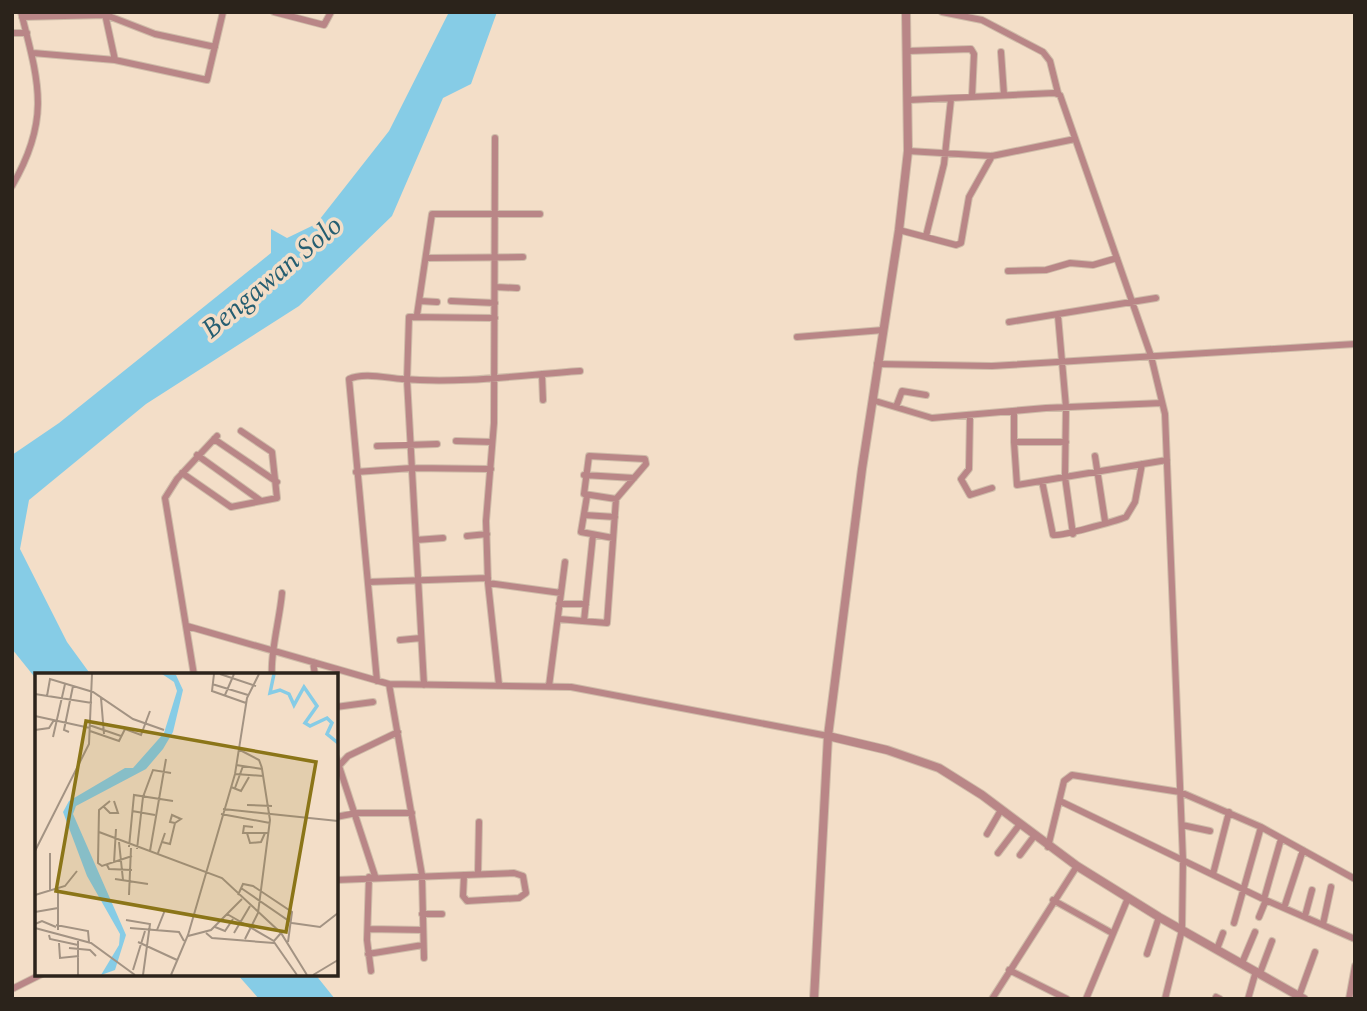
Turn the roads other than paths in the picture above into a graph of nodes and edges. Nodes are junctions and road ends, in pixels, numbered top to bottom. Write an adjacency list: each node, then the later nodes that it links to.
1 (223, 12): 11 (street)
2 (274, 12): 7 (street)
3 (331, 12): 7 (street)
4 (906, 12): 12 (street)
5 (942, 12): 16 (street)
6 (105, 14): 8 (street); 11 (street); 15 (street)
7 (289, 14)
8 (22, 15): 10 (street)
9 (12, 33): 10 (street)
10 (27, 33): 14 (street)
11 (215, 47): 15 (street)
12 (908, 51): 18 (street); 20 (street)
13 (1001, 52): 17 (street)
14 (33, 53): 15 (street); 26 (street)
15 (116, 60)
16 (1058, 93): 17 (street); 22 (street)
17 (1004, 95): 18 (street)
18 (972, 97): 19 (street)
19 (951, 99): 20 (street); 24 (street)
20 (909, 100): 23 (street)
21 (495, 138): 27 (street)
22 (1075, 139): 25 (street); 34 (street)
23 (908, 151): 24 (street); 29 (street)
24 (946, 152): 25 (street); 30 (street)
25 (992, 156): 30 (street)
26 (12, 186)
27 (496, 214): 28 (street); 31 (street); 33 (street)
28 (540, 214)
29 (899, 230): 30 (street); 48 (street)
30 (926, 236)
31 (495, 257): 32 (street); 33 (street); 36 (street)
32 (523, 257)
33 (427, 258): 39 (street)
34 (1117, 258): 35 (street); 43 (street)
35 (1008, 271)
36 (496, 287): 37 (street); 42 (street)
37 (517, 288)
38 (1156, 298): 43 (street)
39 (420, 301): 40 (street); 44 (street)
40 (437, 302)
41 (451, 302): 42 (street)
42 (495, 303): 46 (street)
43 (1130, 303): 45 (street); 51 (street)
44 (418, 315): 46 (street); 57 (street)
45 (1058, 316): 47 (street); 52 (street)
46 (495, 318): 56 (street)
47 (1009, 322)
48 (883, 330): 49 (street); 53 (street)
49 (797, 337)
50 (1355, 344): 51 (street)
51 (1151, 356): 52 (street); 61 (street)
52 (1063, 362): 53 (street); 63 (street)
53 (877, 365): 60 (street)
54 (580, 371): 55 (street)
55 (542, 374): 56 (street); 59 (street)
56 (494, 378): 57 (street); 68 (street)
57 (407, 380): 73 (street); 81 (street)
58 (926, 395): 62 (street)
59 (543, 400)
60 (872, 400): 62 (street); 128 (street)
61 (1162, 403): 63 (street); 76 (street)
62 (896, 407): 65 (street)
63 (1066, 407): 64 (street); 70 (street)
64 (1014, 411): 65 (street); 69 (street)
65 (970, 415): 88 (street)
66 (241, 432): 87 (street)
67 (456, 441): 68 (street)
68 (492, 442): 79 (street)
69 (1014, 442): 70 (street); 86 (street)
70 (1066, 442): 84 (street)
71 (437, 444): 73 (street)
72 (377, 446): 73 (street)
73 (410, 446): 78 (street)
74 (197, 455): 83 (street); 87 (street); 91 (street)
75 (1095, 456): 80 (street)
76 (1167, 460): 77 (street); 131 (street)
77 (1142, 464): 80 (street); 94 (street)
78 (412, 468): 79 (street); 81 (street); 101 (street)
79 (491, 469): 95 (street)
80 (1097, 471): 84 (street); 94 (street)
81 (356, 472): 105 (street)
82 (584, 475): 85 (street); 85 (street); 89 (street)
83 (180, 476): 91 (street); 112 (street)
84 (1065, 477): 86 (street); 96 (street)
85 (634, 478): 90 (street)
86 (1042, 481): 96 (street)
87 (277, 482): 91 (street)
88 (992, 488)
89 (587, 496): 90 (street); 92 (street)
90 (616, 499): 93 (street)
91 (261, 501)
92 (584, 515): 93 (street); 97 (street)
93 (615, 517): 100 (street)
94 (1105, 521): 96 (street)
95 (486, 534): 98 (street); 104 (street)
96 (1073, 534)
97 (593, 535): 100 (street); 109 (street)
98 (467, 536)
99 (443, 538): 101 (street)
100 (613, 538): 111 (street)
101 (416, 540): 103 (street)
102 (565, 562): 107 (street)
103 (418, 581): 104 (street); 105 (street); 113 (street)
104 (488, 581): 107 (street); 123 (street)
105 (368, 582): 120 (street)
106 (282, 593): 115 (street)
107 (561, 593): 108 (street)
108 (559, 604): 109 (street); 110 (street)
109 (586, 604): 111 (street)
110 (558, 619): 111 (street); 124 (street)
111 (584, 621)
112 (187, 626): 115 (street); 117 (street)
113 (421, 638): 114 (street); 122 (street)
114 (400, 639)
115 (273, 650): 116 (street); 118 (street)
116 (313, 662): 119 (street); 120 (street)
117 (194, 673)
118 (272, 673)
119 (315, 673)
120 (377, 681): 121 (street)
121 (389, 684): 122 (street); 127 (street)
122 (424, 685): 123 (street)
123 (499, 685): 124 (street)
124 (549, 686): 128 (street)
125 (373, 702): 126 (street)
126 (338, 707)
127 (398, 732): 129 (street); 136 (street)
128 (828, 736): 133 (street); 196 (street)
129 (338, 767)
130 (338, 770): 135 (street)
131 (1180, 792): 132 (street); 134 (street); 140 (street)
132 (1060, 801): 146 (street); 150 (street)
133 (1001, 810): 139 (street); 143 (street)
134 (1229, 812): 141 (street); 153 (street)
135 (356, 813): 136 (street); 137 (street); 156 (street)
136 (412, 813): 154 (street)
137 (338, 817)
138 (478, 822): 152 (street)
139 (1020, 824): 144 (street); 148 (street)
140 (1182, 825): 142 (street); 150 (street)
141 (1261, 827): 145 (street); 160 (street)
142 (1210, 831)
143 (987, 834)
144 (1035, 835): 146 (street); 149 (street)
145 (1281, 839): 147 (street); 164 (street)
146 (1048, 846): 151 (street)
147 (1303, 850): 157 (street); 165 (street)
148 (998, 853)
149 (1020, 855)
150 (1183, 860): 153 (street); 175 (street)
151 (1077, 866): 162 (street); 163 (street)
152 (478, 874): 155 (street); 155 (street)
153 (1213, 874): 160 (street)
154 (422, 875): 155 (street); 156 (street); 166 (street)
155 (464, 875)
156 (372, 877): 158 (street); 173 (street)
157 (1355, 879)
158 (338, 880)
159 (1331, 887): 172 (street)
160 (1244, 889): 164 (street); 171 (street)
161 (1312, 890): 168 (street)
162 (1128, 898): 169 (street); 177 (street)
163 (1054, 900): 177 (street); 189 (street)
164 (1265, 900): 165 (street); 170 (street)
165 (1284, 908): 168 (street)
166 (422, 914): 167 (street); 174 (street)
167 (442, 914)
168 (1305, 916): 172 (street)
169 (1159, 917): 175 (street); 185 (street)
170 (1259, 917)
171 (1234, 923)
172 (1323, 924): 179 (street)
173 (368, 929): 174 (street); 184 (street)
174 (423, 930): 181 (street)
175 (1182, 930): 182 (street); 201 (street)
176 (1255, 932): 187 (street)
177 (1112, 933): 200 (street)
178 (1223, 933): 182 (street)
179 (1355, 939)
180 (1272, 941): 191 (street)
181 (423, 945): 184 (street); 186 (street)
182 (1217, 949): 187 (street)
183 (1315, 952): 195 (street)
184 (368, 954): 190 (street)
185 (1147, 954)
186 (424, 958)
187 (1242, 963): 191 (street)
188 (1355, 966): 203 (street)
189 (1009, 970): 194 (street); 197 (street)
190 (371, 971)
191 (1258, 972): 195 (street); 202 (street)
192 (38, 976): 193 (street)
193 (12, 989)
194 (1049, 991): 198 (street); 199 (street)
195 (1301, 998)
196 (814, 999)
197 (992, 999)
198 (1045, 999)
199 (1067, 999)
200 (1086, 999)
201 (1166, 999)
202 (1248, 999)
203 (1349, 999)

